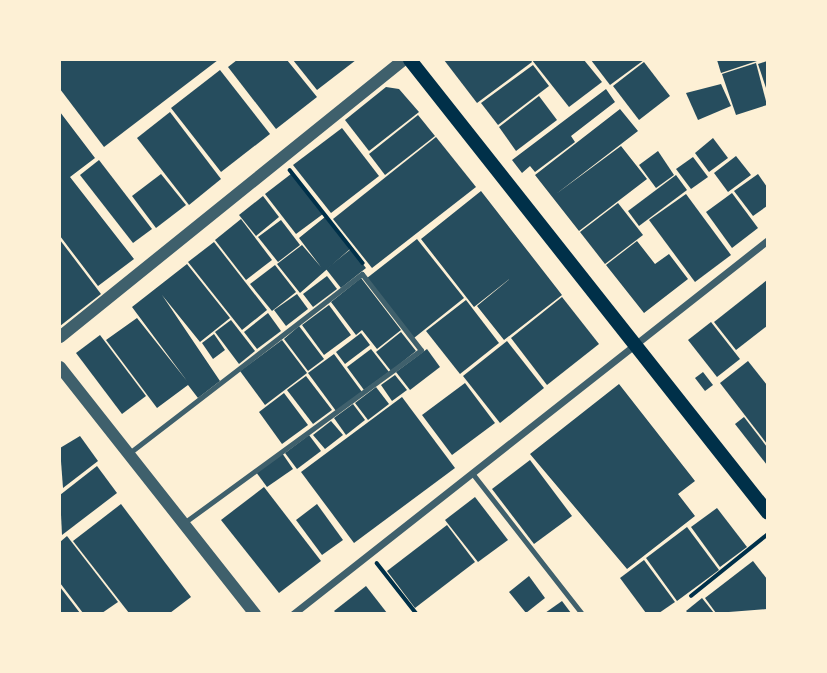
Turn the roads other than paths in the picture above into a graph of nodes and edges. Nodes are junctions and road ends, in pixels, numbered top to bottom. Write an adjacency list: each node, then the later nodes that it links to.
1 (403, 60): 4 (street)
2 (410, 60): 5 (main road)
3 (768, 240): 5 (street)
4 (60, 337)
5 (633, 345): 8 (street); 9 (main road)
6 (60, 368): 7 (street)
7 (128, 454): 10 (street); 10 (lane)
8 (472, 472): 12 (street); 13 (lane)
9 (768, 513)
10 (183, 524): 11 (street)
11 (255, 614)
12 (293, 614)
13 (582, 614)

